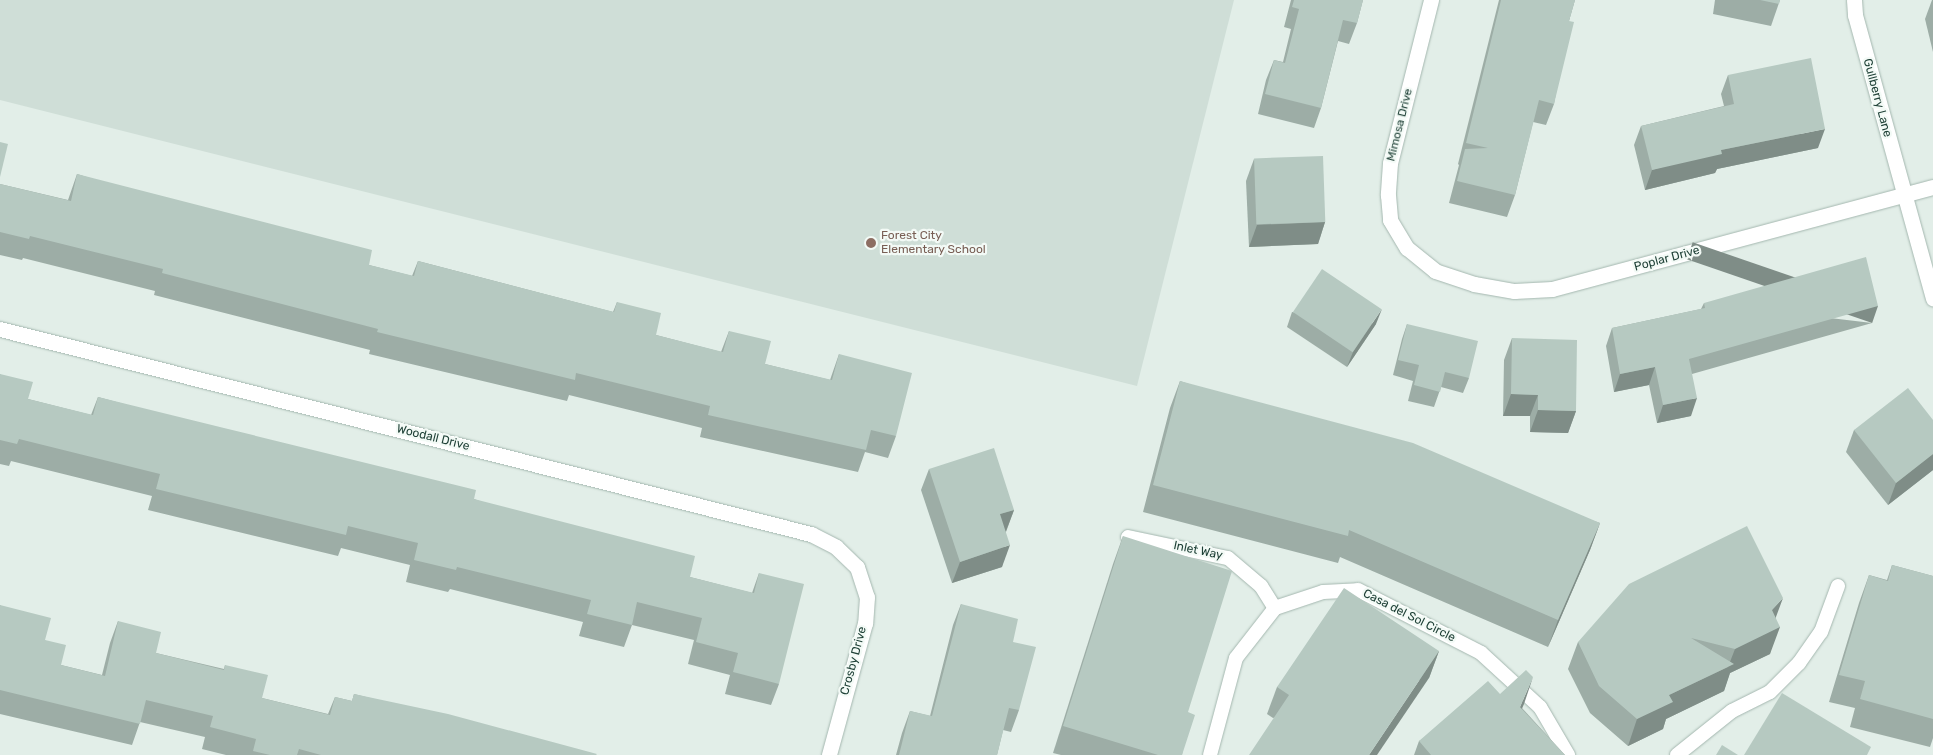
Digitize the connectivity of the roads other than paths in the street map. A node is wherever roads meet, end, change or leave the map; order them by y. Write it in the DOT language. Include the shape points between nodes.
graph roads {
  1 [pos="1431,0"];
  2 [pos="1854,0"];
  3 [pos="1933,187"];
  4 [pos="1904,196"];
  5 [pos="1407,248"];
  6 [pos="1933,298"];
  7 [pos="0,329"];
  8 [pos="1128,537"];
  9 [pos="857,567"];
  10 [pos="1838,586"];
  11 [pos="1275,608"];
  12 [pos="829,755"];
  13 [pos="1210,755"];
  14 [pos="1568,755"];
  15 [pos="1676,755"];
  1 -- 5 [label="street, Mimosa Drive" via="1390,163 1390,220"];
  2 -- 4 [label="street, Gullberry Lane" via="1855,15"];
  3 -- 4 [label="street, Poplar Drive"];
  4 -- 5 [label="street, Poplar Drive" via="1552,289 1514,291 1474,284 1435,270"];
  4 -- 6 [label="street, Gullberry Lane"];
  7 -- 9 [label="street, Woodall Drive" via="811,534 836,548"];
  8 -- 11 [label="lane, Inlet Way" via="1228,558 1261,586"];
  9 -- 12 [label="street, Crosby Drive" via="866,597 865,623"];
  10 -- 15 [label="lane" via="1821,632 1799,664 1770,692 1732,711"];
  11 -- 13 [label="lane" via="1236,658"];
  11 -- 14 [label="lane, Casa del Sol Circle" via="1323,592 1358,590 1481,653 1540,706"];
}
